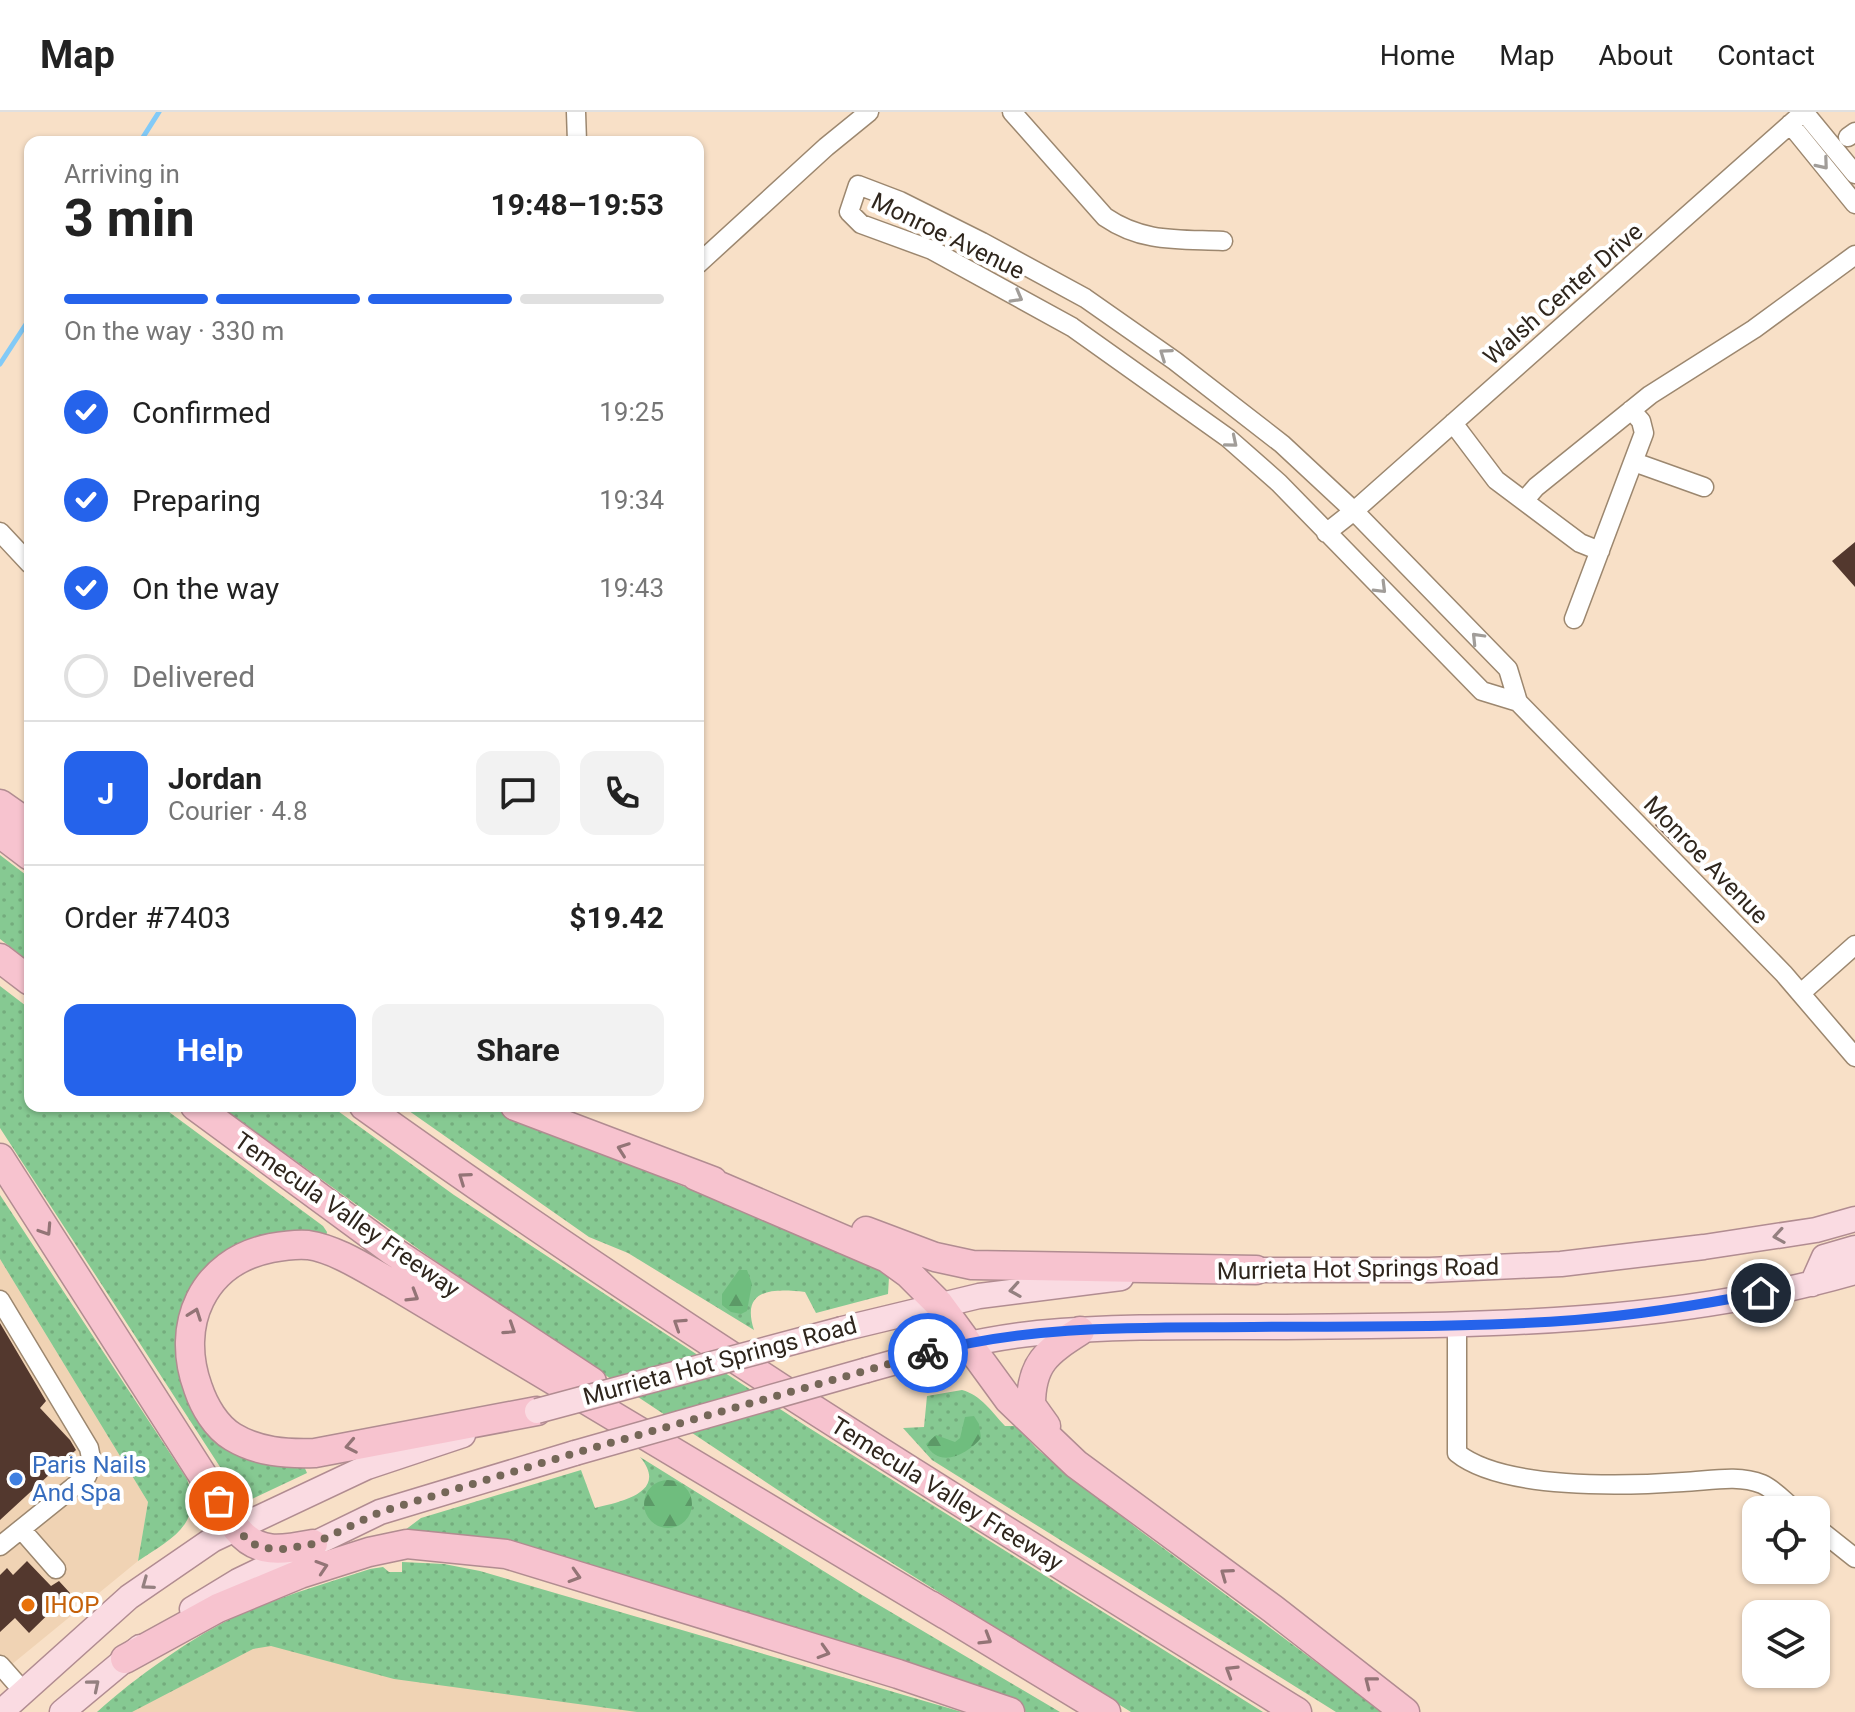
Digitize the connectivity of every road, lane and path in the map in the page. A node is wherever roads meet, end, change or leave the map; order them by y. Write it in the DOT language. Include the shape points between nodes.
graph roads {
  1 [pos="576,112"];
  2 [pos="869,112"];
  3 [pos="1012,112"];
  4 [pos="1799,116"];
  5 [pos="577,136"];
  6 [pos="1855,174"];
  7 [pos="1855,204"];
  8 [pos="1223,241"];
  9 [pos="1855,255"];
  10 [pos="704,259"];
  11 [pos="1631,410"];
  12 [pos="1453,423"];
  13 [pos="1634,462"];
  14 [pos="1704,487"];
  15 [pos="1524,501"];
  16 [pos="1354,511"];
  17 [pos="0,532"];
  18 [pos="1326,533"];
  19 [pos="1600,551"];
  20 [pos="24,558"];
  21 [pos="1574,619"];
  22 [pos="1518,702"];
  23 [pos="0,804"];
  24 [pos="24,821"];
  25 [pos="0,833"];
  26 [pos="24,851"];
  27 [pos="1855,945"];
  28 [pos="0,958"];
  29 [pos="24,976"];
  30 [pos="1801,993"];
  31 [pos="1855,1057"];
  32 [pos="203,1112"];
  33 [pos="372,1112"];
  34 [pos="531,1112"];
  35 [pos="0,1158"];
  36 [pos="696,1176"];
  37 [pos="1855,1219"];
  38 [pos="1855,1248"];
  39 [pos="1256,1270"];
  40 [pos="1855,1272"];
  41 [pos="1812,1284"];
  42 [pos="0,1300"];
  43 [pos="939,1304"];
  44 [pos="1457,1325"];
  45 [pos="1080,1331"];
  46 [pos="970,1343"];
  47 [pos="537,1411"];
  48 [pos="1076,1464"];
  49 [pos="1778,1496"];
  50 [pos="21,1529"];
  51 [pos="237,1529"];
  52 [pos="1830,1538"];
  53 [pos="313,1544"];
  54 [pos="0,1546"];
  55 [pos="1855,1558"];
  56 [pos="56,1569"];
  57 [pos="946,1615"];
  58 [pos="125,1659"];
  59 [pos="0,1665"];
  60 [pos="23,1691"];
  61 [pos="1,1712"];
  62 [pos="62,1712"];
  63 [pos="1010,1712"];
  64 [pos="1106,1712"];
  65 [pos="1297,1712"];
  66 [pos="1405,1712"];
  1 -- 5 [label="street"];
  2 -- 10 [label="street"];
  3 -- 8 [label="street" via="1105,217 1122,228 1154,238"];
  4 -- 6 [label="street"];
  4 -- 7 [label="street, one-way"];
  4 -- 12 [label="street, Walsh Center Drive"];
  9 -- 11 [label="street"];
  11 -- 13 [label="street" via="1644,433"];
  11 -- 15 [label="street"];
  12 -- 15 [label="street" via="1496,480"];
  12 -- 16 [label="street, Walsh Center Drive"];
  13 -- 14 [label="street"];
  13 -- 19 [label="street"];
  15 -- 19 [label="street" via="1580,543"];
  16 -- 18 [label="street, Walsh Center Drive"];
  16 -- 18 [label="street, Monroe Avenue, one-way" via="1282,444 1085,298 955,228 858,185 849,212 861,224 932,250 1072,327 1228,438"];
  22 -- 16 [label="street, Monroe Avenue, one-way" via="1508,669"];
  17 -- 20 [label="street"];
  18 -- 22 [label="street, Monroe Avenue, one-way" via="1482,691"];
  19 -- 21 [label="street"];
  22 -- 30 [label="street, Monroe Avenue"];
  23 -- 24 [label="highway"];
  25 -- 26 [label="highway"];
  27 -- 30 [label="street"];
  28 -- 29 [label="highway"];
  30 -- 31 [label="street, Monroe Avenue"];
  32 -- 57 [label="highway, Temecula Valley Freeway, one-way" via="391,1250"];
  65 -- 33 [label="highway, Temecula Valley Freeway, one-way" via="664,1314"];
  36 -- 34 [label="highway, one-way"];
  35 -- 51 [label="highway, one-way"];
  36 -- 39 [label="highway" via="972,1265"];
  36 -- 43 [label="highway" via="887,1258"];
  37 -- 39 [label="main road, Murrieta Hot Springs Road, one-way" via="1816,1230 1561,1264"];
  38 -- 41 [label="main road" via="1824,1257"];
  39 -- 43 [label="main road, Murrieta Hot Springs Road, one-way" via="1044,1286"];
  40 -- 41 [label="main road, Murrieta Hot Springs Road"];
  41 -- 44 [label="main road, Murrieta Hot Springs Road" via="1576,1320"];
  42 -- 50 [label="street" via="89,1448 92,1463 87,1476"];
  43 -- 46 [label="highway"];
  43 -- 47 [label="main road, Murrieta Hot Springs Road, bridge"];
  44 -- 45 [label="main road, Murrieta Hot Springs Road"];
  44 -- 49 [label="street" via="1457,1453 1470,1464 1533,1480 1620,1486 1742,1479 1764,1485"];
  45 -- 46 [label="main road, Murrieta Hot Springs Road"];
  45 -- 48 [label="highway" via="1044,1357 1031,1388 1031,1405"];
  46 -- 48 [label="highway" via="1009,1400"];
  46 -- 53 [label="main road, Murrieta Hot Springs Road, bridge" via="380,1512"];
  47 -- 51 [label="main road, Murrieta Hot Springs Road" via="367,1467"];
  47 -- 57 [label="highway, one-way" via="315,1453 256,1448 230,1436 201,1397 188,1344 191,1320 214,1277 235,1261 279,1247 308,1245 334,1254"];
  66 -- 48 [label="highway, one-way"];
  50 -- 54 [label="street"];
  50 -- 56 [label="street"];
  51 -- 53 [label="highway" via="248,1542 264,1548"];
  51 -- 60 [label="main road, Murrieta Hot Springs Road, one-way" via="175,1563 129,1597"];
  52 -- 55 [label="street"];
  53 -- 58 [label="main road, Murrieta Hot Springs Road" via="169,1622"];
  57 -- 64 [label="highway, Temecula Valley Freeway, one-way"];
  62 -- 58 [label="main road, Murrieta Hot Springs Road, one-way"];
  58 -- 63 [label="highway, one-way" via="218,1608 300,1574 407,1544 506,1554"];
  59 -- 60 [label="street"];
  60 -- 61 [label="main road, Murrieta Hot Springs Road"];
}
